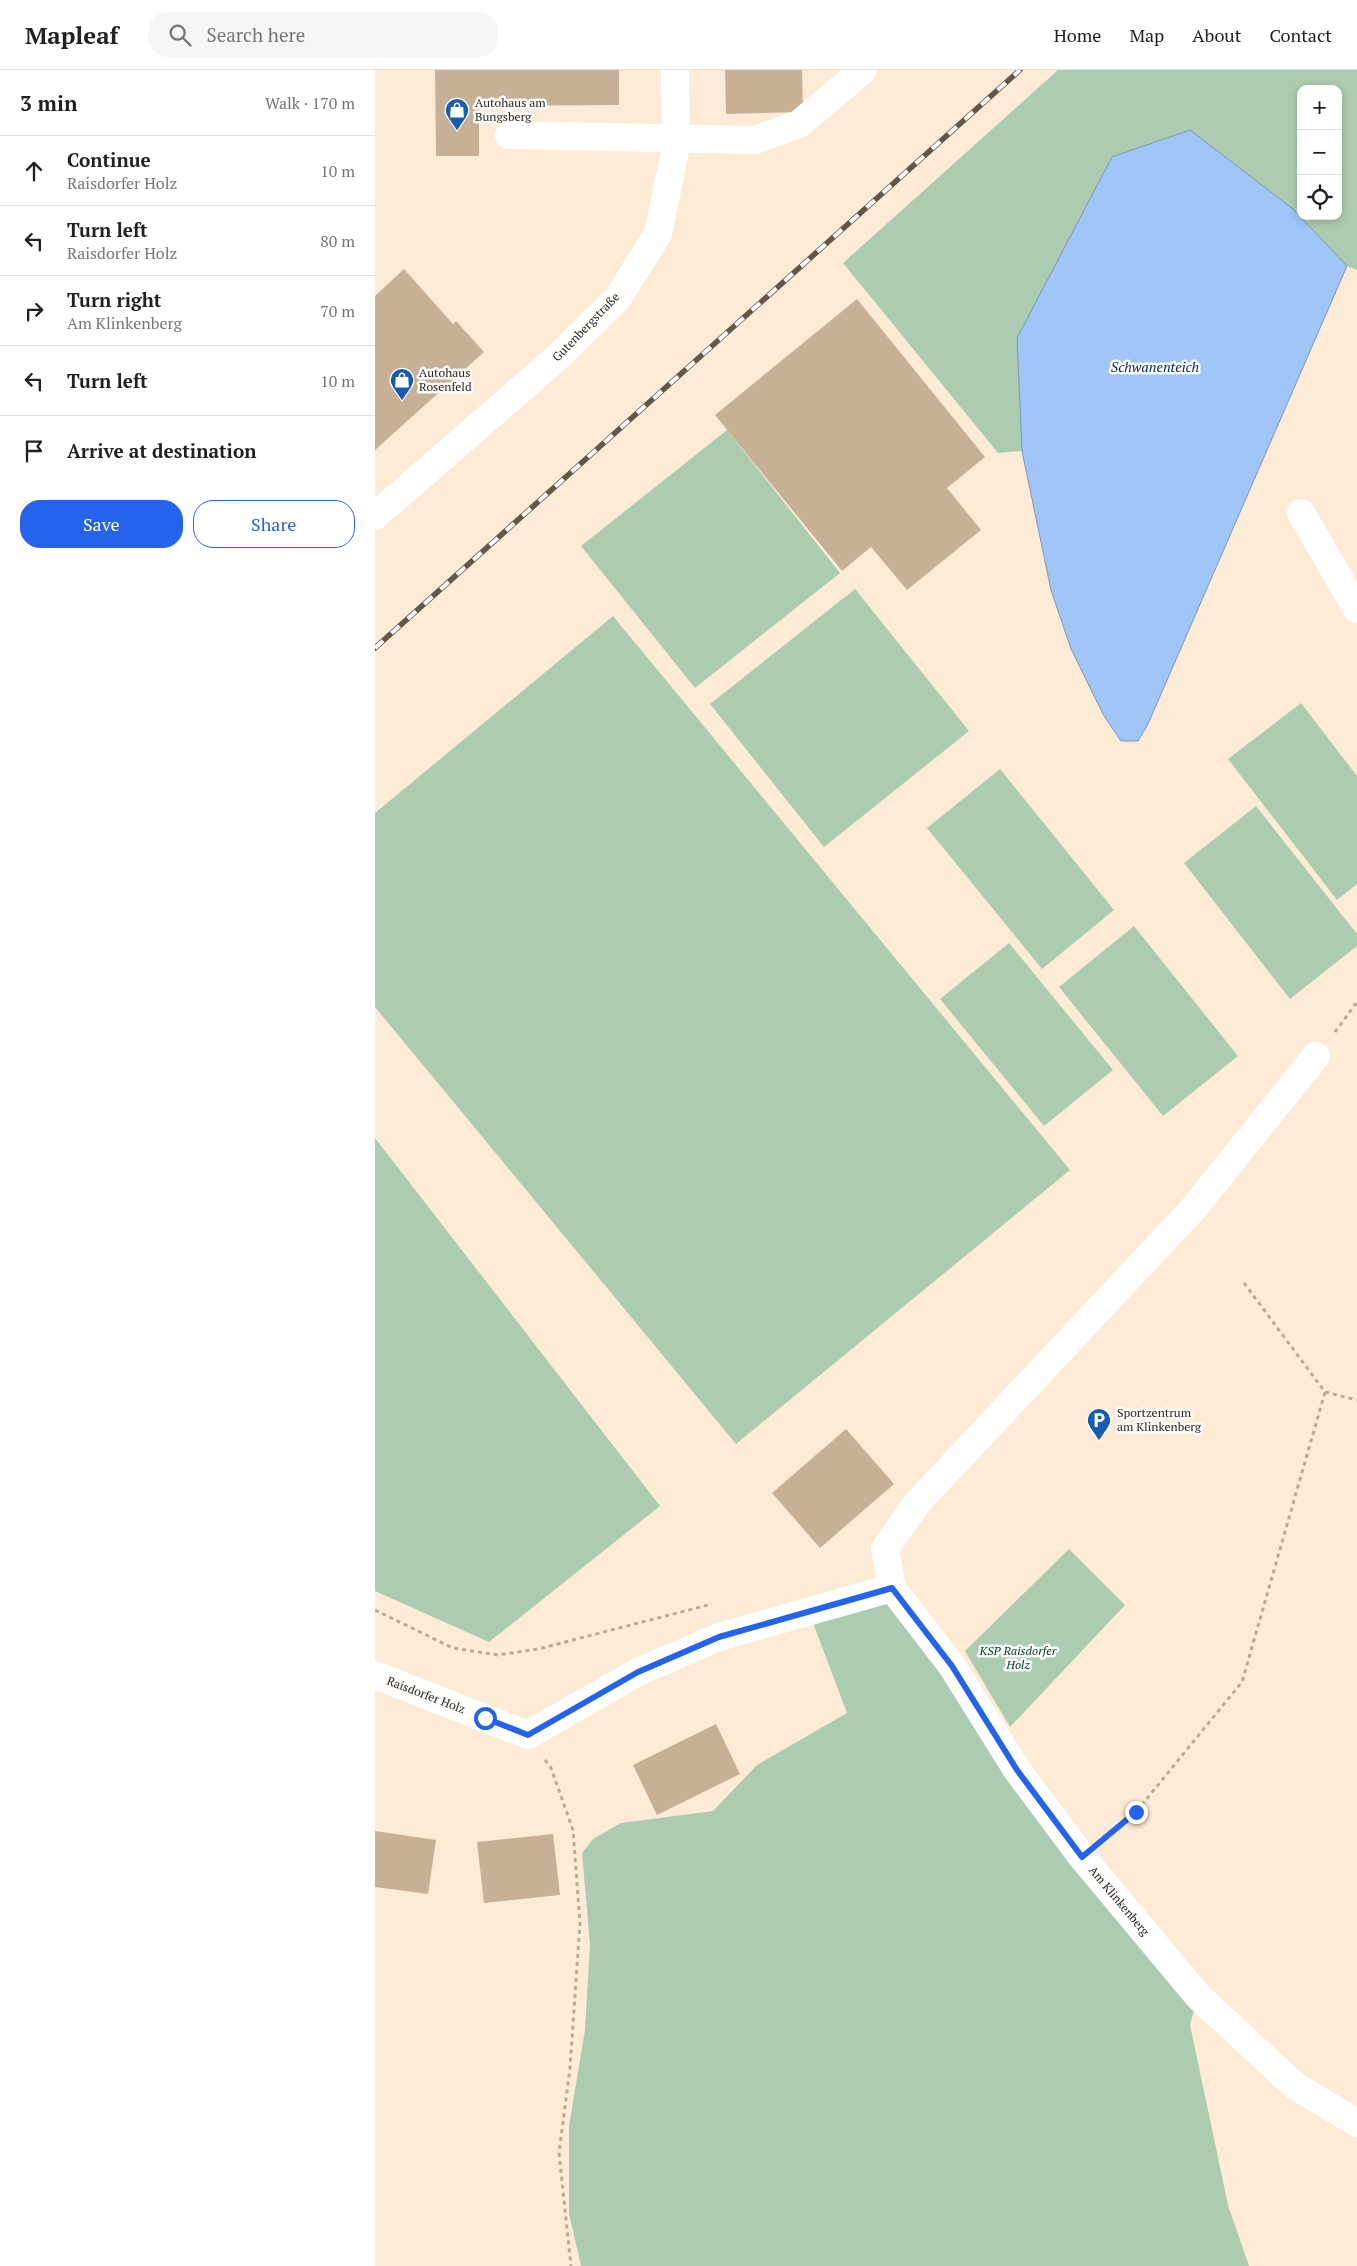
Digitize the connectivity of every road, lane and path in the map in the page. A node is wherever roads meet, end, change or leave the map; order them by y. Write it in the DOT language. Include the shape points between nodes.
graph roads {
  1 [pos="675,70"];
  2 [pos="863,70"];
  3 [pos="509,135"];
  4 [pos="676,138"];
  5 [pos="1301,513"];
  6 [pos="375,516"];
  7 [pos="1357,609"];
  8 [pos="1357,1002"];
  9 [pos="1316,1056"];
  10 [pos="1244,1283"];
  11 [pos="1325,1392"];
  12 [pos="1357,1400"];
  13 [pos="892,1588"];
  14 [pos="718,1603"];
  15 [pos="375,1610"];
  16 [pos="375,1676"];
  17 [pos="528,1735"];
  18 [pos="1082,1857"];
  19 [pos="1357,2123"];
  20 [pos="571,2266"];
  1 -- 4 [label="street, Gutenbergstraße"];
  2 -- 4 [label="street" via="799,124 755,140"];
  3 -- 4 [label="street"];
  4 -- 6 [label="street, Gutenbergstraße" via="658,234 617,299 559,356"];
  5 -- 7 [label="street"];
  8 -- 9 [label="path"];
  9 -- 13 [label="street" via="1193,1209 917,1502 885,1549"];
  10 -- 11 [label="path"];
  11 -- 12 [label="path"];
  11 -- 18 [label="path" via="1241,1682 1136,1812"];
  13 -- 17 [label="street" via="719,1637 638,1672"];
  13 -- 18 [label="street, Am Klinkenberg" via="952,1666 1017,1770"];
  14 -- 15 [label="path" via="538,1649 498,1655 453,1648"];
  16 -- 17 [label="street, Raisdorfer Holz"];
  17 -- 20 [label="path" via="551,1768 573,1830 580,1923 559,2153"];
  18 -- 19 [label="street, Am Klinkenberg" via="1198,1996 1295,2086"];
}
